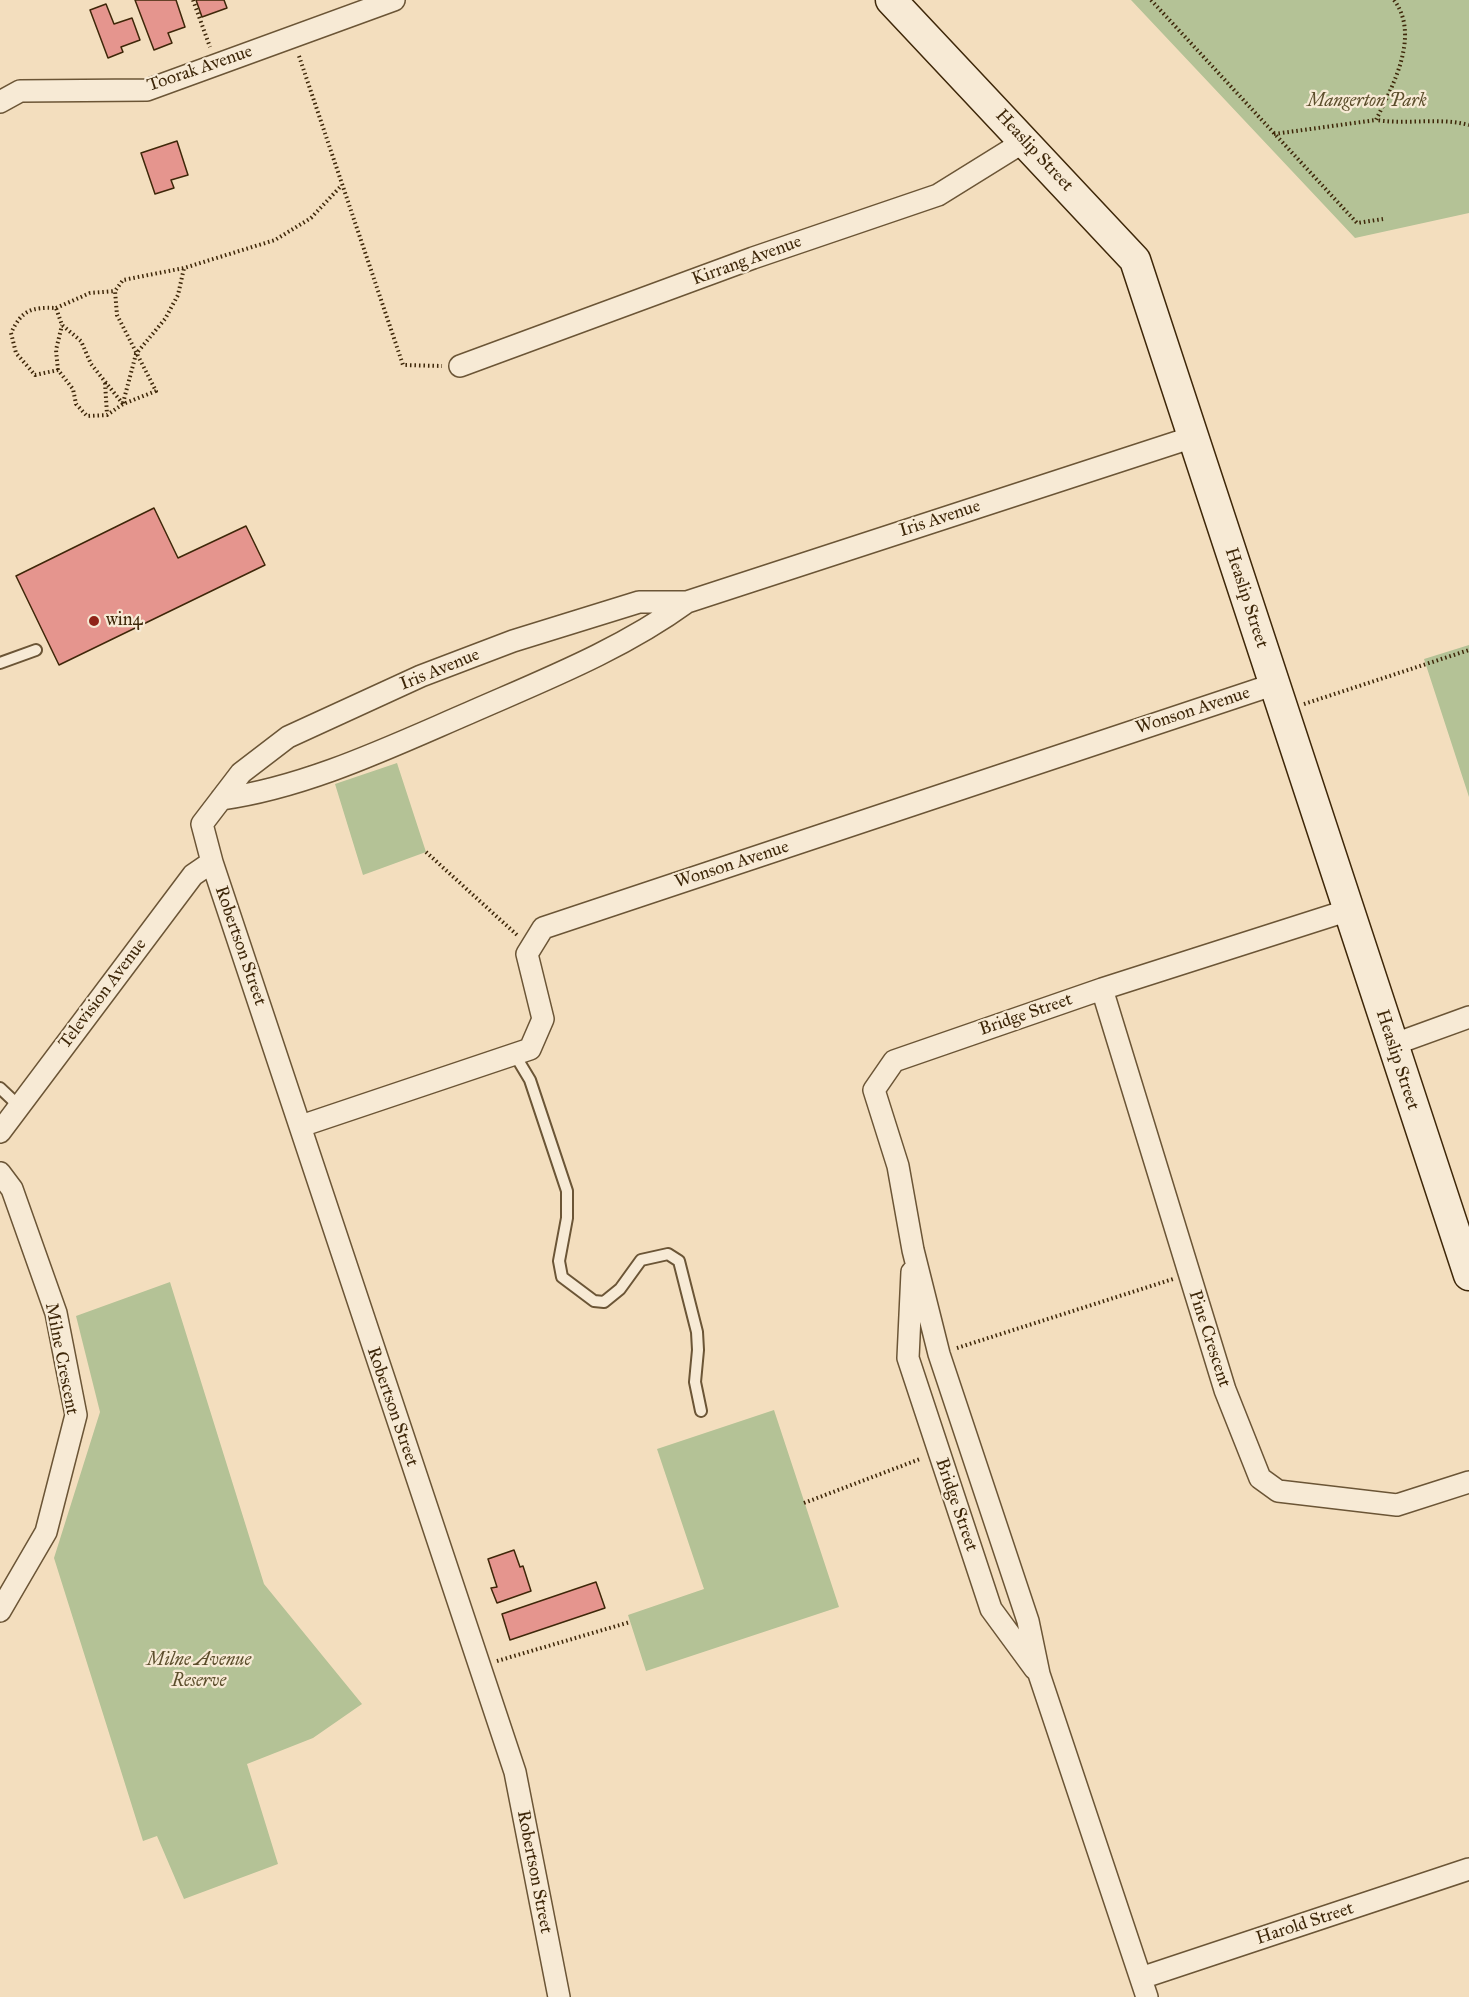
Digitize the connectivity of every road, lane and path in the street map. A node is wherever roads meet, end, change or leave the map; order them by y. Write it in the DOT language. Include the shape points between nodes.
graph roads {
  1 [pos="193,0"];
  2 [pos="394,0"];
  3 [pos="891,0"];
  4 [pos="1151,0"];
  5 [pos="1394,0"];
  6 [pos="292,37"];
  7 [pos="209,44"];
  8 [pos="0,102"];
  9 [pos="1376,120"];
  10 [pos="1469,125"];
  11 [pos="1274,134"];
  12 [pos="1025,141"];
  13 [pos="341,186"];
  14 [pos="1383,219"];
  15 [pos="184,268"];
  16 [pos="115,291"];
  17 [pos="56,308"];
  18 [pos="62,325"];
  19 [pos="136,354"];
  20 [pos="460,366"];
  21 [pos="58,370"];
  22 [pos="104,382"];
  23 [pos="123,404"];
  24 [pos="107,415"];
  25 [pos="1193,436"];
  26 [pos="687,602"];
  27 [pos="36,650"];
  28 [pos="1469,650"];
  29 [pos="0,663"];
  30 [pos="1279,698"];
  31 [pos="221,799"];
  32 [pos="202,824"];
  33 [pos="426,852"];
  34 [pos="212,862"];
  35 [pos="1349,910"];
  36 [pos="531,947"];
  37 [pos="1101,989"];
  38 [pos="1469,1017"];
  39 [pos="1392,1045"];
  40 [pos="515,1055"];
  41 [pos="0,1088"];
  42 [pos="19,1106"];
  43 [pos="301,1126"];
  44 [pos="0,1132"];
  45 [pos="0,1173"];
  46 [pos="913,1250"];
  47 [pos="1188,1274"];
  48 [pos="1469,1275"];
  49 [pos="939,1354"];
  50 [pos="701,1411"];
  51 [pos="938,1452"];
  52 [pos="1469,1482"];
  53 [pos="804,1503"];
  54 [pos="0,1611"];
  55 [pos="630,1622"];
  56 [pos="479,1666"];
  57 [pos="1038,1674"];
  58 [pos="1469,1869"];
  59 [pos="1144,1988"];
  60 [pos="559,1997"];
  1 -- 7 [label="path"];
  2 -- 6 [label="street, Toorak Avenue"];
  3 -- 12 [label="street, Heaslip Street"];
  4 -- 11 [label="path"];
  5 -- 9 [label="path" via="1406,35 1401,69"];
  6 -- 8 [label="street, Toorak Avenue" via="147,90 20,92"];
  6 -- 13 [label="path"];
  9 -- 10 [label="path" via="1417,124 1450,120"];
  9 -- 11 [label="path"];
  11 -- 14 [label="path" via="1357,223"];
  12 -- 20 [label="street, Kirrang Avenue" via="938,195"];
  12 -- 25 [label="street, Heaslip Street" via="1135,260"];
  13 -- 15 [label="path" via="311,218 275,240"];
  13 -- 20 [label="path" via="403,365"];
  15 -- 16 [label="path" via="123,280"];
  15 -- 19 [label="path" via="178,295 165,319"];
  16 -- 17 [label="path" via="90,292"];
  16 -- 19 [label="path" via="117,315"];
  17 -- 18 [label="path"];
  17 -- 21 [label="path" via="35,307 17,319 10,333 16,353 35,375"];
  18 -- 21 [label="path"];
  18 -- 22 [label="path" via="81,341"];
  19 -- 23 [label="path"];
  19 -- 23 [label="path" via="156,391"];
  21 -- 24 [label="path" via="73,388 76,404 87,416"];
  22 -- 23 [label="path"];
  22 -- 24 [label="path"];
  23 -- 24 [label="path"];
  25 -- 26 [label="street, Iris Avenue"];
  25 -- 30 [label="street, Heaslip Street"];
  26 -- 31 [label="street, Iris Avenue" via="652,628 562,672 371,755 252,794"];
  26 -- 31 [label="street, Iris Avenue" via="639,602 513,640 421,676 288,737 241,772"];
  27 -- 29 [label="lane"];
  28 -- 30 [label="path"];
  30 -- 35 [label="street, Heaslip Street"];
  30 -- 36 [label="street, Wonson Avenue" via="543,928"];
  31 -- 32 [label="street, Iris Avenue"];
  32 -- 34 [label="street, Robertson Street"];
  33 -- 36 [label="path"];
  34 -- 42 [label="street, Television Avenue" via="193,875"];
  34 -- 43 [label="street, Robertson Street"];
  35 -- 37 [label="street, Bridge Street"];
  35 -- 39 [label="street, Heaslip Street"];
  36 -- 40 [label="street" via="527,954 543,1019 530,1049"];
  37 -- 46 [label="street, Bridge Street" via="894,1061 874,1090 898,1166"];
  37 -- 47 [label="street, Pine Crescent"];
  38 -- 39 [label="street"];
  39 -- 48 [label="street, Heaslip Street"];
  40 -- 43 [label="street"];
  40 -- 50 [label="lane" via="530,1080 567,1191 567,1218 559,1261 562,1277 594,1301 604,1302 613,1297 641,1260 674,1256 683,1270 697,1332 695,1382"];
  41 -- 42 [label="lane"];
  42 -- 44 [label="street, Television Avenue"];
  43 -- 56 [label="street, Robertson Street" via="330,1224"];
  45 -- 54 [label="street, Milne Crescent" via="12,1189 56,1313 76,1415 46,1532"];
  46 -- 49 [label="street, Bridge Street"];
  46 -- 51 [label="street, Bridge Street" via="908,1358"];
  47 -- 49 [label="path"];
  47 -- 52 [label="street, Pine Crescent" via="1225,1390 1260,1478 1278,1491 1397,1505"];
  49 -- 57 [label="street, Bridge Street" via="1028,1621"];
  51 -- 53 [label="path"];
  51 -- 57 [label="street, Bridge Street" via="991,1609"];
  55 -- 56 [label="path"];
  56 -- 60 [label="street, Robertson Street" via="515,1772"];
  57 -- 59 [label="street, Bridge Street"];
  58 -- 59 [label="street, Harold Street"];
}
